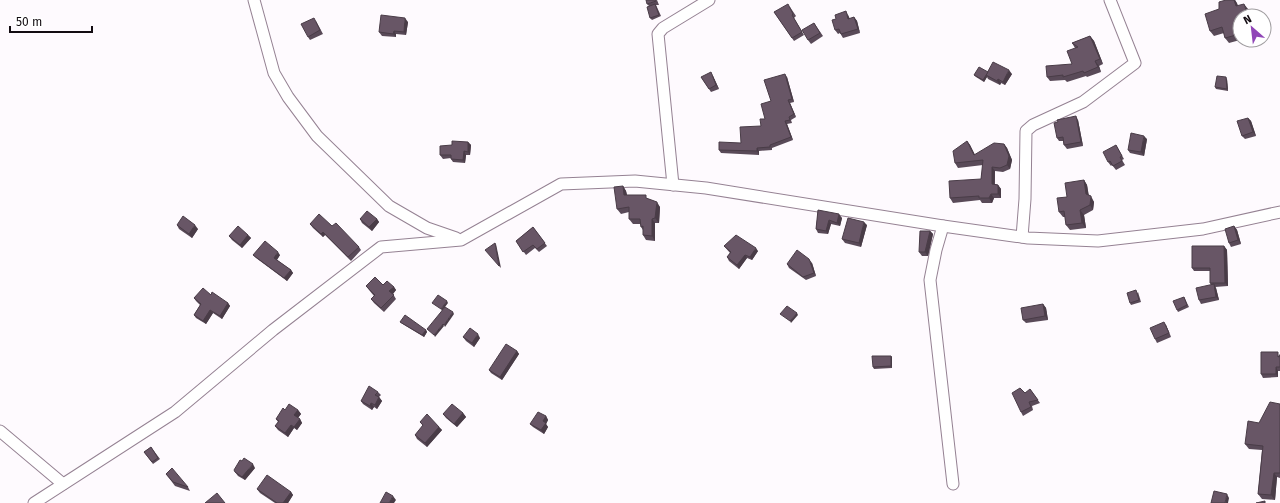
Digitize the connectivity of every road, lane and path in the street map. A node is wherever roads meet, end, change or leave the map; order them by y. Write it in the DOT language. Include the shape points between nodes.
graph roads {
  1 [pos="254,0"];
  2 [pos="709,0"];
  3 [pos="1110,0"];
  4 [pos="673,185"];
  5 [pos="1280,212"];
  6 [pos="943,226"];
  7 [pos="1022,237"];
  8 [pos="461,240"];
  9 [pos="0,431"];
  10 [pos="63,484"];
  11 [pos="953,484"];
  12 [pos="34,503"];
  1 -- 8 [label="street" via="274,73 317,136 389,206 427,228"];
  2 -- 4 [label="street" via="663,28 657,36"];
  3 -- 7 [label="street" via="1135,63 1083,102 1033,125 1026,131"];
  4 -- 6 [label="street" via="772,198"];
  4 -- 8 [label="street" via="634,181 561,184"];
  5 -- 7 [label="street" via="1203,230 1098,241"];
  6 -- 7 [label="street"];
  6 -- 11 [label="street" via="930,280"];
  8 -- 10 [label="street" via="381,247 272,330 175,412"];
  9 -- 10 [label="street"];
  10 -- 12 [label="street"];
}
